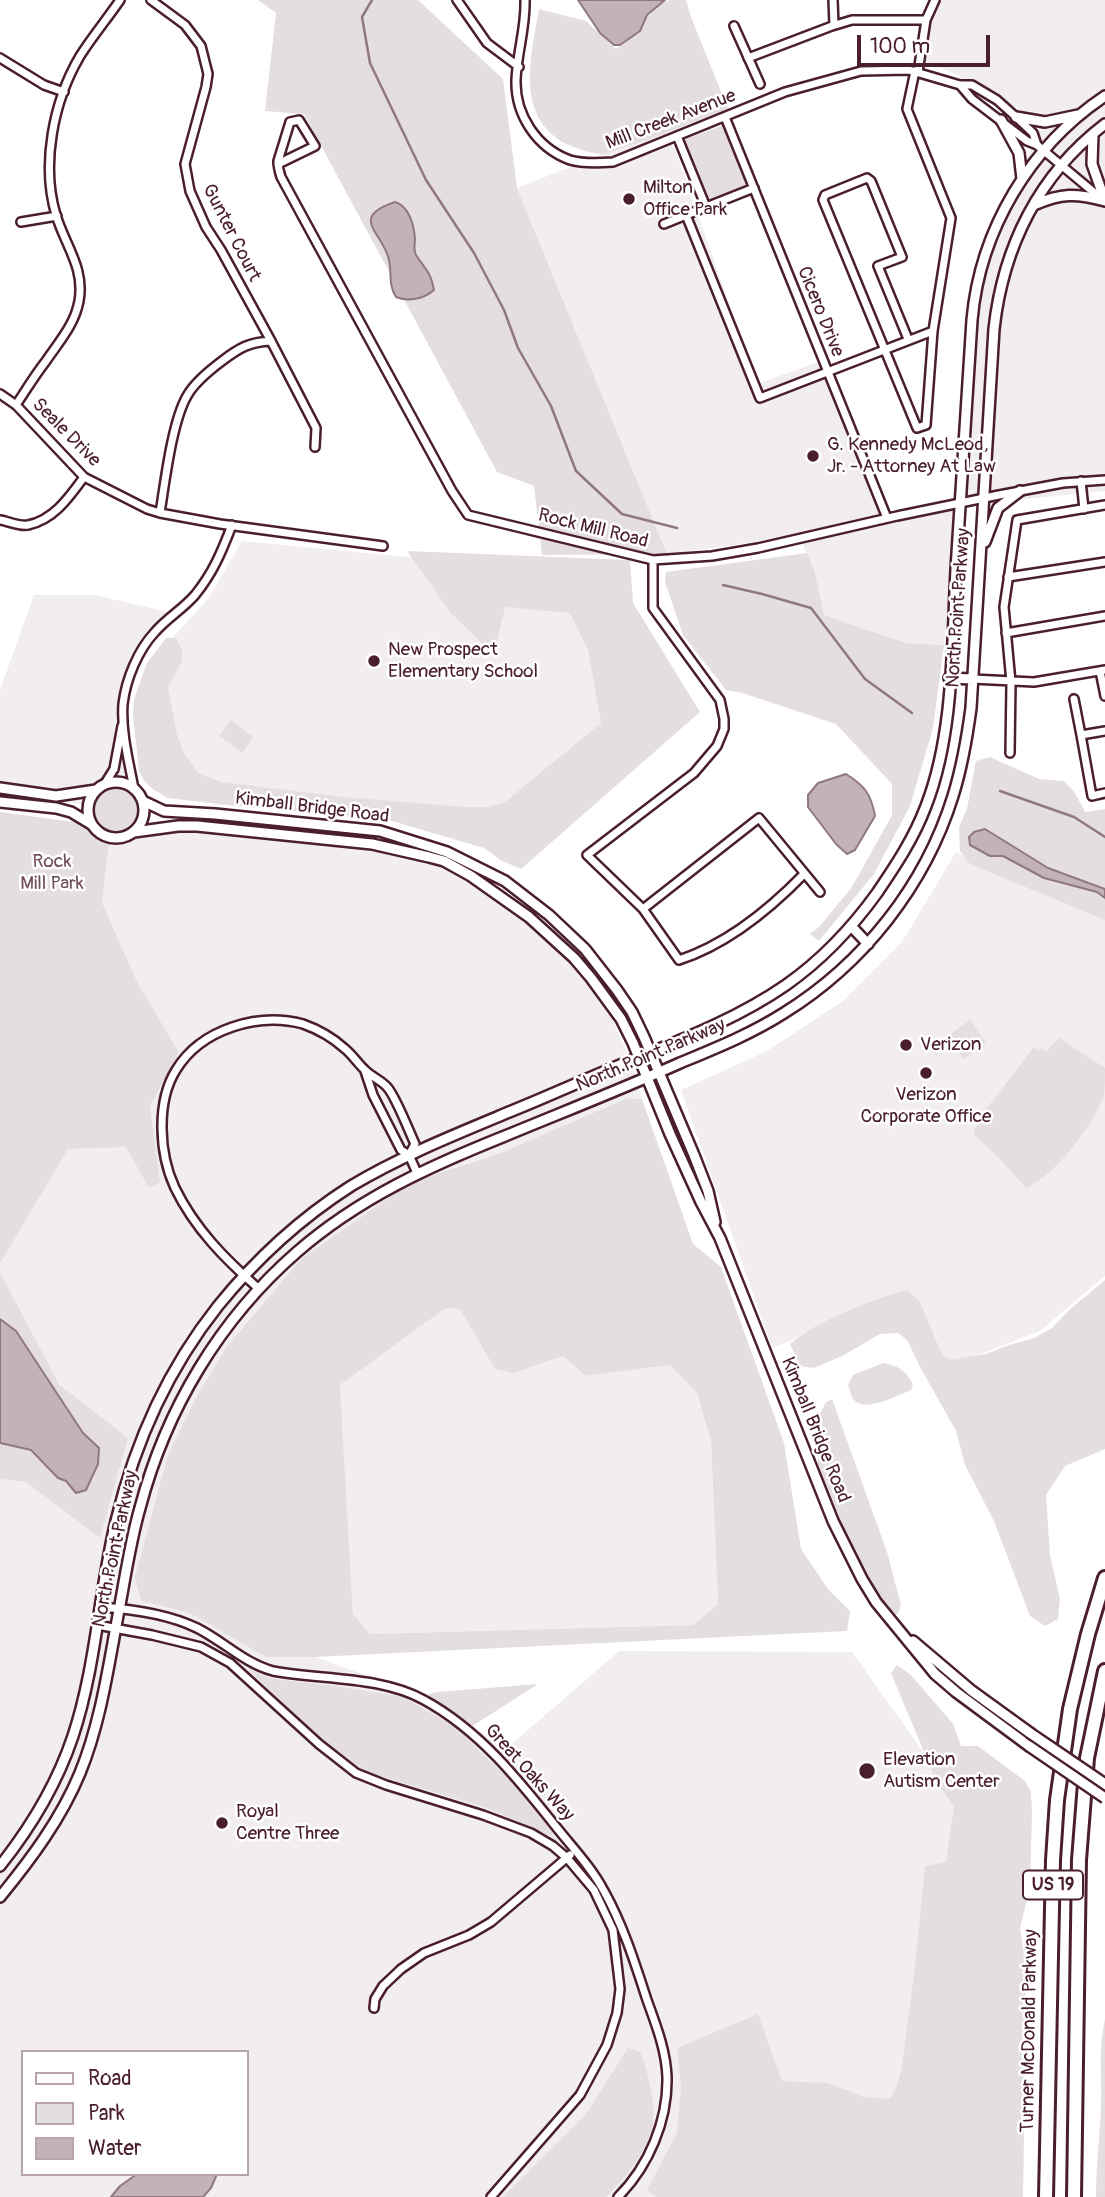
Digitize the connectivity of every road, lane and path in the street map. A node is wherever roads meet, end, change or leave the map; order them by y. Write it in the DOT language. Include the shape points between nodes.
graph roads {
  1 [pos="120,0"];
  2 [pos="151,0"];
  3 [pos="457,0"];
  4 [pos="526,0"];
  5 [pos="832,0"];
  6 [pos="935,0"];
  7 [pos="926,20"];
  8 [pos="834,25"];
  9 [pos="734,26"];
  10 [pos="0,58"];
  11 [pos="748,58"];
  12 [pos="519,67"];
  13 [pos="916,71"];
  14 [pos="760,84"];
  15 [pos="960,85"];
  16 [pos="64,92"];
  17 [pos="1105,96"];
  18 [pos="1080,115"];
  19 [pos="725,117"];
  20 [pos="1016,117"];
  21 [pos="1000,120"];
  22 [pos="1105,124"];
  23 [pos="1093,134"];
  24 [pos="677,136"];
  25 [pos="1040,148"];
  26 [pos="278,164"];
  27 [pos="1060,166"];
  28 [pos="1022,178"];
  29 [pos="754,188"];
  30 [pos="1105,201"];
  31 [pos="1032,206"];
  32 [pos="706,207"];
  33 [pos="686,215"];
  34 [pos="57,216"];
  35 [pos="21,222"];
  36 [pos="664,224"];
  37 [pos="933,331"];
  38 [pos="908,339"];
  39 [pos="271,341"];
  40 [pos="885,348"];
  41 [pos="828,371"];
  42 [pos="0,394"];
  43 [pos="16,405"];
  44 [pos="315,447"];
  45 [pos="84,477"];
  46 [pos="1105,480"];
  47 [pos="1081,481"];
  48 [pos="1020,491"];
  49 [pos="984,499"];
  50 [pos="960,504"];
  51 [pos="1105,505"];
  52 [pos="1084,509"];
  53 [pos="160,513"];
  54 [pos="887,518"];
  55 [pos="0,520"];
  56 [pos="232,524"];
  57 [pos="383,546"];
  58 [pos="980,557"];
  59 [pos="653,560"];
  60 [pos="1105,562"];
  61 [pos="1008,577"];
  62 [pos="1105,616"];
  63 [pos="1006,633"];
  64 [pos="1103,671"];
  65 [pos="950,678"];
  66 [pos="972,679"];
  67 [pos="1010,682"];
  68 [pos="1105,696"];
  69 [pos="1074,699"];
  70 [pos="123,722"];
  71 [pos="1105,731"];
  72 [pos="1081,735"];
  73 [pos="1010,753"];
  74 [pos="100,787"];
  75 [pos="0,788"];
  76 [pos="134,789"];
  77 [pos="1105,793"];
  78 [pos="143,801"];
  79 [pos="0,802"];
  80 [pos="91,824"];
  81 [pos="134,832"];
  82 [pos="804,874"];
  83 [pos="820,892"];
  84 [pos="643,909"];
  85 [pos="852,927"];
  86 [pos="868,944"];
  87 [pos="651,1053"];
  88 [pos="639,1057"];
  89 [pos="365,1071"];
  90 [pos="659,1073"];
  91 [pos="647,1078"];
  92 [pos="409,1155"];
  93 [pos="417,1173"];
  94 [pos="720,1238"];
  95 [pos="244,1276"];
  96 [pos="259,1289"];
  97 [pos="1105,1578"];
  98 [pos="100,1607"];
  99 [pos="120,1608"];
  100 [pos="97,1625"];
  101 [pos="896,1626"];
  102 [pos="116,1628"];
  103 [pos="1105,1671"];
  104 [pos="1105,1784"];
  105 [pos="1105,1798"];
  106 [pos="576,1851"];
  107 [pos="567,1858"];
  108 [pos="0,1866"];
  109 [pos="0,1897"];
  110 [pos="374,2008"];
  111 [pos="491,2197"];
  112 [pos="618,2197"];
  113 [pos="1046,2197"];
  114 [pos="1074,2197"];
  1 -- 16 [label="street" via="80,55"];
  2 -- 39 [label="street, Gunter Court" via="185,25 201,46 206,87 185,164 186,177 200,216"];
  3 -- 12 [label="street" via="487,43"];
  4 -- 12 [label="street, Mill Creek Avenue"];
  5 -- 8 [label="street"];
  6 -- 7 [label="street"];
  7 -- 8 [label="street" via="852,20"];
  7 -- 13 [label="street"];
  8 -- 11 [label="street"];
  9 -- 11 [label="street"];
  10 -- 16 [label="street"];
  11 -- 14 [label="street"];
  12 -- 24 [label="street, Mill Creek Avenue" via="518,102 524,120 536,137 573,161 613,162"];
  13 -- 15 [label="street, Mill Creek Avenue"];
  13 -- 19 [label="street, Mill Creek Avenue" via="843,74"];
  13 -- 37 [label="street" via="907,109 951,218"];
  15 -- 20 [label="street, Mill Creek Avenue" via="972,85"];
  15 -- 21 [label="street, Mill Creek Avenue"];
  16 -- 34 [label="street" via="50,163"];
  17 -- 18 [label="street, North Point Parkway"];
  18 -- 20 [label="street" via="1045,122"];
  18 -- 25 [label="street, North Point Parkway"];
  19 -- 24 [label="street, Mill Creek Avenue"];
  19 -- 29 [label="street, Cicero Drive"];
  20 -- 25 [label="street, Mill Creek Avenue" via="1033,133"];
  21 -- 25 [label="street, Mill Creek Avenue"];
  21 -- 28 [label="street" via="1019,153"];
  22 -- 23 [label="street, North Point Parkway"];
  23 -- 27 [label="street, North Point Parkway"];
  23 -- 30 [label="street" via="1092,164"];
  24 -- 32 [label="street"];
  25 -- 27 [label="street"];
  25 -- 28 [label="street, North Point Parkway"];
  26 -- 26 [label="street" via="315,146 299,120 290,121"];
  26 -- 59 [label="street, Rock Mill Road" via="284,184 468,515"];
  27 -- 30 [label="street"];
  27 -- 31 [label="street, North Point Parkway"];
  28 -- 50 [label="street, North Point Parkway" via="993,232 977,285"];
  29 -- 32 [label="street"];
  29 -- 41 [label="street, Cicero Drive"];
  30 -- 31 [label="street" via="1064,195"];
  31 -- 49 [label="street, North Point Parkway" via="1006,263 996,308"];
  32 -- 33 [label="street"];
  33 -- 36 [label="street"];
  33 -- 41 [label="street" via="760,398"];
  34 -- 35 [label="street"];
  34 -- 43 [label="street" via="77,262 79,302 60,343"];
  37 -- 38 [label="street"];
  37 -- 40 [label="street" via="926,425 917,428"];
  38 -- 40 [label="street"];
  38 -- 40 [label="street" via="878,266 902,257 867,178 825,195 824,200"];
  39 -- 44 [label="street, Gunter Court" via="316,428"];
  39 -- 53 [label="street" via="252,342 230,355 187,395 178,418"];
  40 -- 41 [label="street"];
  41 -- 54 [label="street, Cicero Drive"];
  42 -- 43 [label="street, Seale Drive"];
  43 -- 45 [label="street, Seale Drive"];
  45 -- 53 [label="street, Seale Drive"];
  45 -- 55 [label="street" via="64,505 46,517 27,526"];
  46 -- 47 [label="street, Rock Mill Road"];
  47 -- 48 [label="street, Rock Mill Road"];
  47 -- 52 [label="street"];
  48 -- 49 [label="street, Rock Mill Road"];
  48 -- 58 [label="street" via="998,508"];
  49 -- 50 [label="street, Rock Mill Road"];
  49 -- 58 [label="street, North Point Parkway"];
  50 -- 54 [label="street, Rock Mill Road"];
  50 -- 65 [label="street, North Point Parkway"];
  51 -- 52 [label="street"];
  52 -- 61 [label="street" via="1017,520"];
  53 -- 56 [label="street, Seale Drive"];
  54 -- 59 [label="street, Rock Mill Road" via="746,550"];
  56 -- 57 [label="street"];
  56 -- 70 [label="street" via="212,573 140,654 129,678"];
  58 -- 66 [label="street, North Point Parkway"];
  59 -- 84 [label="street" via="653,608 720,700 724,719 717,746 694,773 587,855"];
  60 -- 61 [label="street"];
  61 -- 63 [label="street"];
  62 -- 63 [label="street"];
  63 -- 67 [label="street"];
  64 -- 67 [label="street"];
  64 -- 68 [label="street"];
  65 -- 66 [label="street"];
  65 -- 85 [label="street, North Point Parkway" via="943,741 926,806 899,862"];
  66 -- 67 [label="street"];
  66 -- 86 [label="street, North Point Parkway" via="964,753 940,831 910,887"];
  67 -- 73 [label="street"];
  69 -- 72 [label="street"];
  70 -- 74 [label="street" via="114,769"];
  70 -- 76 [label="street"];
  71 -- 72 [label="street"];
  72 -- 77 [label="street" via="1092,796"];
  74 -- 75 [label="street" via="56,796"];
  74 -- 76 [label="street" via="113,782"];
  74 -- 80 [label="street" via="88,806"];
  76 -- 78 [label="street"];
  78 -- 81 [label="street" via="143,819"];
  78 -- 87 [label="street, Kimball Bridge Road" via="164,811 380,831 465,860 539,906 585,949 632,1012"];
  79 -- 80 [label="street" via="56,808"];
  80 -- 81 [label="street" via="113,838"];
  81 -- 88 [label="street, Kimball Bridge Road" via="197,826 372,844 444,861 496,892 557,941 621,1019"];
  82 -- 83 [label="street"];
  82 -- 84 [label="street" via="779,900 725,940 679,960"];
  82 -- 84 [label="street" via="759,818"];
  85 -- 86 [label="street"];
  85 -- 87 [label="street, North Point Parkway" via="782,988"];
  86 -- 90 [label="street, North Point Parkway" via="787,1011"];
  87 -- 88 [label="street, North Point Parkway"];
  87 -- 90 [label="street, Kimball Bridge Road"];
  88 -- 91 [label="street, Kimball Bridge Road"];
  88 -- 92 [label="street, North Point Parkway"];
  89 -- 92 [label="street" via="401,1150"];
  89 -- 92 [label="street" via="388,1087 415,1144"];
  89 -- 95 [label="street" via="321,1032 302,1024 267,1021 216,1034 177,1069 164,1106 168,1169 198,1227"];
  90 -- 91 [label="street, North Point Parkway"];
  90 -- 94 [label="street, Kimball Bridge Road" via="708,1191"];
  91 -- 93 [label="street, North Point Parkway"];
  91 -- 94 [label="street, Kimball Bridge Road"];
  92 -- 93 [label="street"];
  92 -- 95 [label="street, North Point Parkway" via="313,1212"];
  93 -- 96 [label="street, North Point Parkway" via="333,1222"];
  94 -- 101 [label="street, Kimball Bridge Road" via="843,1544 876,1602"];
  95 -- 96 [label="street"];
  95 -- 98 [label="street, North Point Parkway" via="182,1358 140,1441 115,1525"];
  96 -- 99 [label="street, North Point Parkway" via="213,1345 166,1432 139,1511"];
  97 -- 113 [label="highway, Turner McDonald Parkway / US 19" via="1070,1709 1057,1800"];
  98 -- 99 [label="street, Great Oaks Way"];
  98 -- 100 [label="street, North Point Parkway"];
  99 -- 102 [label="street, North Point Parkway"];
  99 -- 106 [label="street, Great Oaks Way" via="197,1628 255,1666 397,1688 421,1698 478,1737"];
  100 -- 102 [label="street, Great Oaks Way"];
  100 -- 108 [label="street, North Point Parkway" via="79,1715 62,1764 35,1818"];
  101 -- 104 [label="street, Kimball Bridge Road, bridge" via="972,1691"];
  101 -- 105 [label="street, Kimball Bridge Road, bridge" via="956,1692"];
  102 -- 107 [label="street, Great Oaks Way" via="201,1647 230,1663 356,1773 519,1828"];
  102 -- 109 [label="street, North Point Parkway" via="99,1714 79,1774 53,1825"];
  103 -- 114 [label="highway, US 19" via="1087,1758 1080,1847"];
  106 -- 107 [label="street"];
  106 -- 112 [label="street, Great Oaks Way" via="617,1916 664,2052 667,2077 656,2138"];
  107 -- 110 [label="street" via="491,1922 425,1952 401,1969 383,1986"];
  107 -- 111 [label="street, Great Oaks Way" via="594,1890 613,1930 620,1989 617,2013 607,2045 580,2095"];
}
